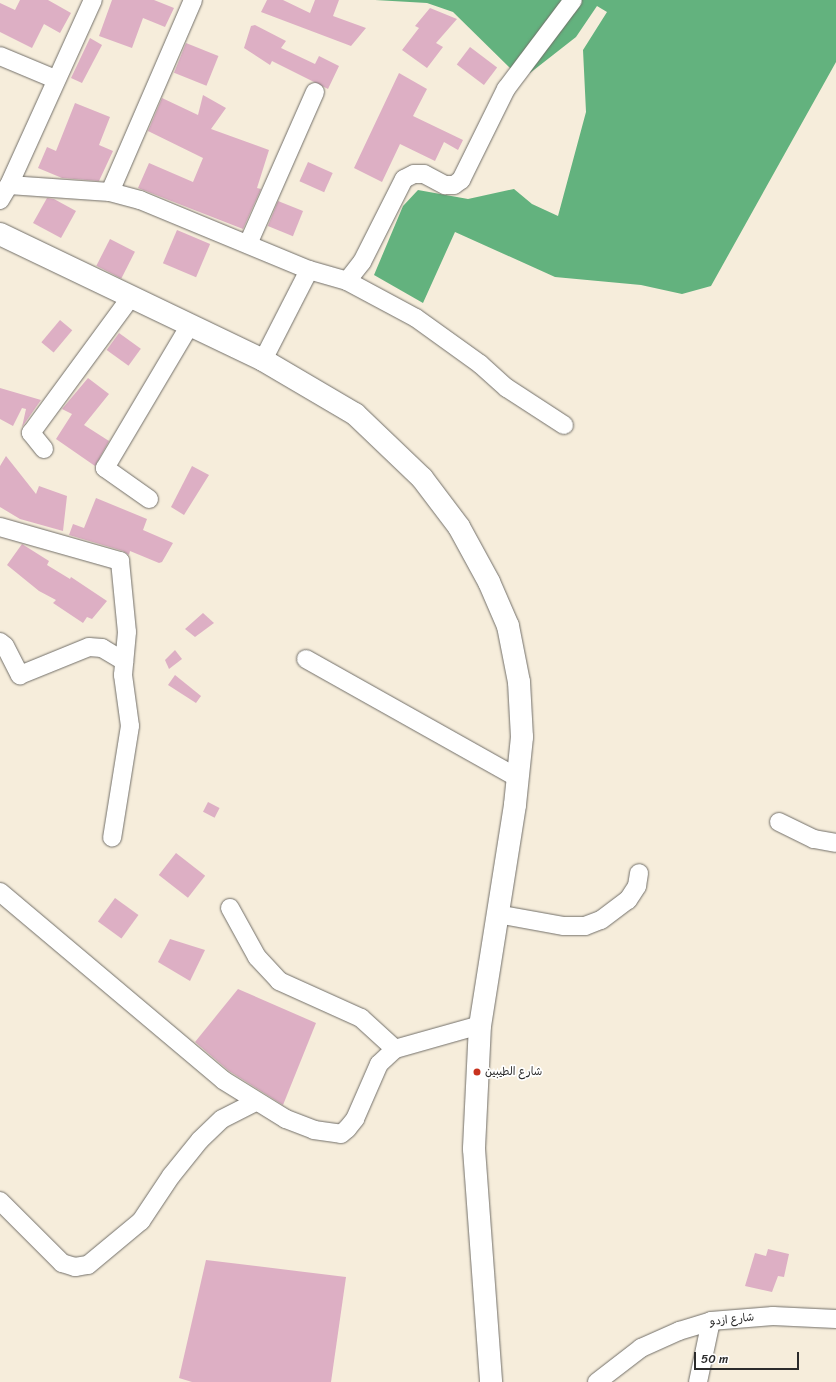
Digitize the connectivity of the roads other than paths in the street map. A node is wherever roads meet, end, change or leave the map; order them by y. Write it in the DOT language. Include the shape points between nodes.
graph roads {
  1 [pos="93,0"];
  2 [pos="193,0"];
  3 [pos="573,0"];
  4 [pos="0,56"];
  5 [pos="55,79"];
  6 [pos="315,92"];
  7 [pos="110,192"];
  8 [pos="5,193"];
  9 [pos="0,234"];
  10 [pos="248,244"];
  11 [pos="309,270"];
  12 [pos="347,281"];
  13 [pos="131,297"];
  14 [pos="190,325"];
  15 [pos="263,360"];
  16 [pos="564,425"];
  17 [pos="44,449"];
  18 [pos="149,499"];
  19 [pos="0,527"];
  20 [pos="0,642"];
  21 [pos="306,659"];
  22 [pos="124,661"];
  23 [pos="518,778"];
  24 [pos="779,822"];
  25 [pos="112,838"];
  26 [pos="836,843"];
  27 [pos="639,873"];
  28 [pos="0,892"];
  29 [pos="230,908"];
  30 [pos="497,914"];
  31 [pos="480,1025"];
  32 [pos="395,1049"];
  33 [pos="255,1102"];
  34 [pos="4,1211"];
  35 [pos="836,1320"];
  36 [pos="711,1321"];
  37 [pos="490,1382"];
  38 [pos="597,1382"];
  39 [pos="698,1382"];
  1 -- 5 [label="street"];
  2 -- 7 [label="street"];
  3 -- 12 [label="street" via="506,89 461,180 454,185 445,185 424,174 414,174 404,179 362,262"];
  4 -- 5 [label="street"];
  5 -- 8 [label="street"];
  6 -- 10 [label="street"];
  7 -- 8 [label="street"];
  7 -- 10 [label="street" via="140,200"];
  9 -- 13 [label="main road"];
  10 -- 11 [label="street"];
  11 -- 12 [label="street"];
  11 -- 15 [label="street"];
  12 -- 16 [label="street" via="416,318 480,364 507,388"];
  13 -- 14 [label="main road"];
  13 -- 17 [label="street" via="31,433"];
  14 -- 15 [label="main road"];
  14 -- 18 [label="street" via="105,468"];
  15 -- 23 [label="main road" via="356,414 422,478 459,527 489,582 508,626 519,682 522,737"];
  19 -- 22 [label="street" via="120,561 126,632"];
  20 -- 22 [label="street" via="5,646 20,674 89,647 102,648"];
  21 -- 23 [label="street"];
  22 -- 25 [label="street" via="123,675 130,726"];
  23 -- 30 [label="main road"];
  24 -- 26 [label="street" via="814,839"];
  27 -- 30 [label="street" via="637,886 628,900 601,920 585,926 564,926"];
  28 -- 33 [label="street" via="206,1065"];
  29 -- 32 [label="street" via="257,957 279,980 361,1018"];
  30 -- 31 [label="main road"];
  31 -- 32 [label="street"];
  31 -- 37 [label="main road" via="474,1149"];
  32 -- 33 [label="street" via="379,1064 355,1119 341,1134 314,1130 286,1119"];
  33 -- 34 [label="street" via="222,1119 200,1140 171,1176 141,1221 88,1265 75,1267 62,1263"];
  35 -- 36 [label="street, شارع ازدو" via="773,1316"];
  36 -- 38 [label="street, شارع ازدو" via="679,1331 641,1348"];
  36 -- 39 [label="street"];
}
